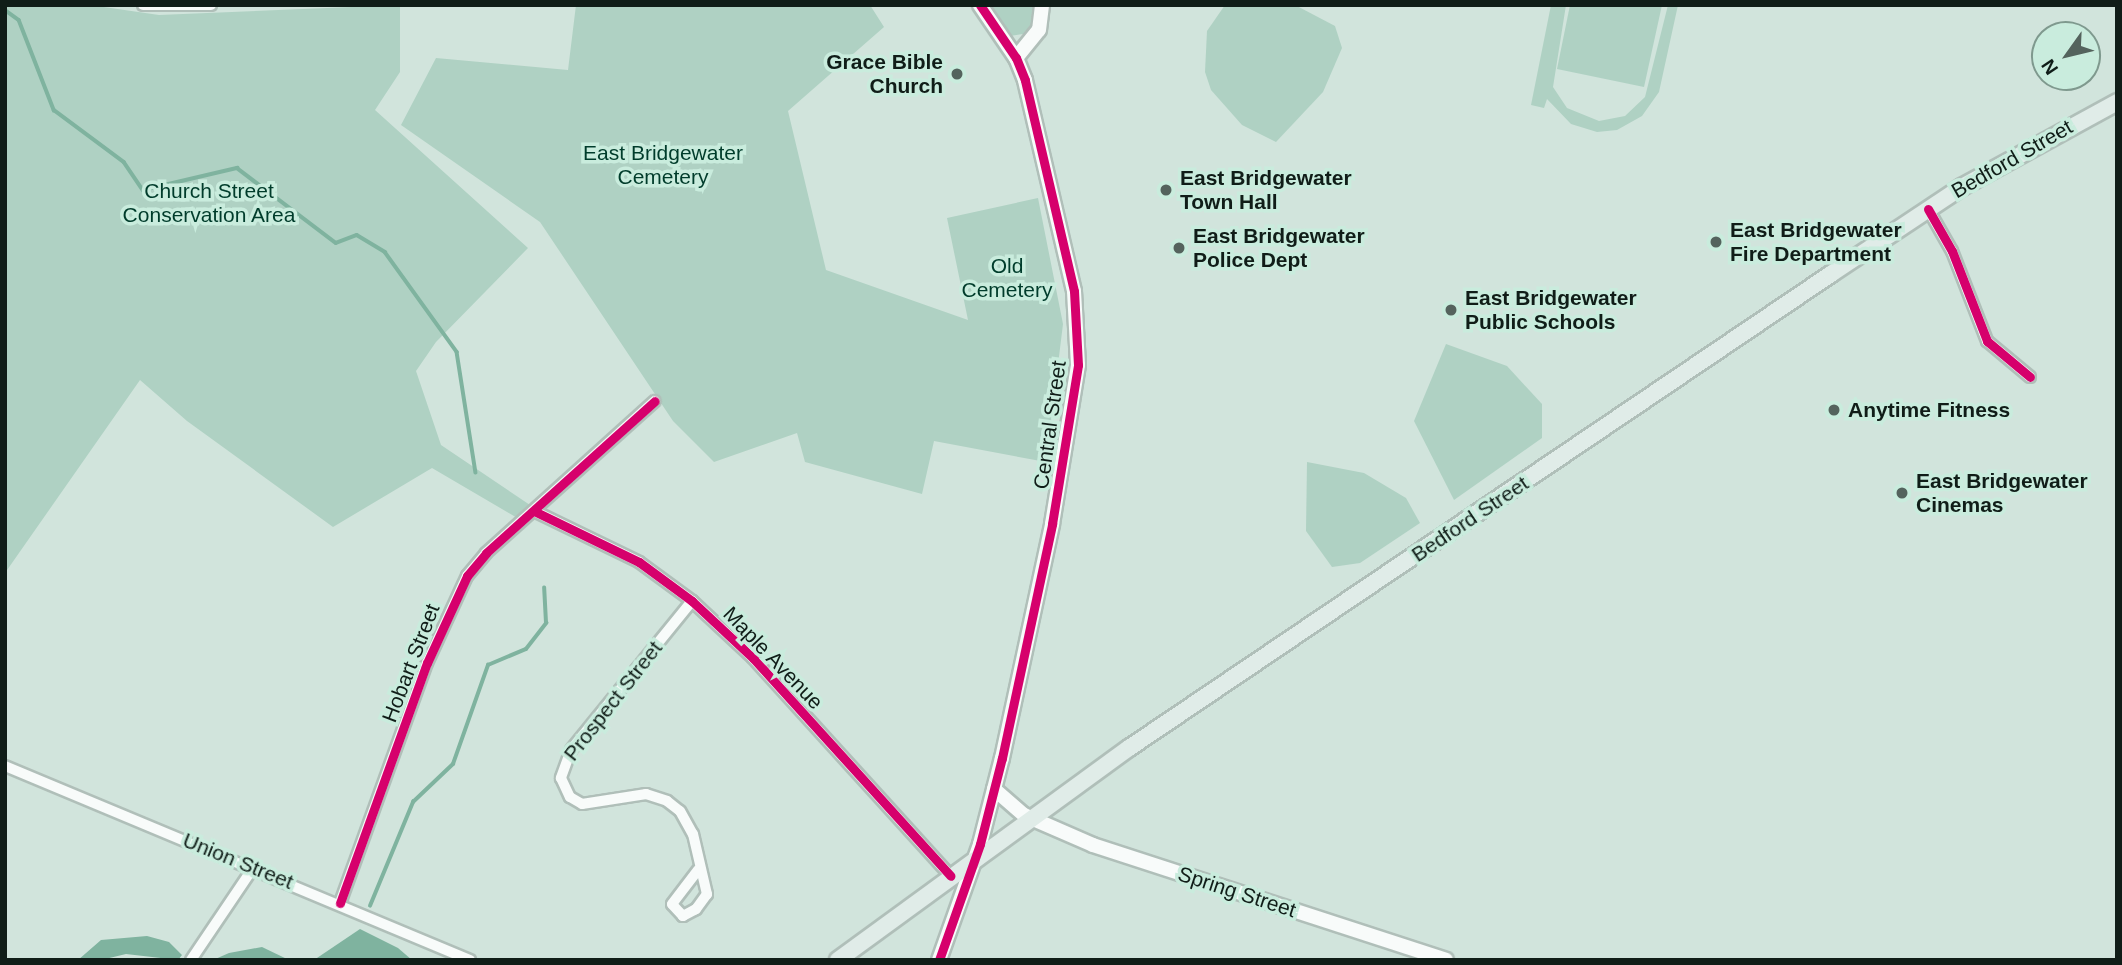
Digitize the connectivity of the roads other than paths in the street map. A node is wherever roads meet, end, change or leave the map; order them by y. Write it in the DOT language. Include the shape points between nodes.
graph roads {
  1 [pos="143,5"];
  2 [pos="211,5"];
  3 [pos="980,5"];
  4 [pos="1042,5"];
  5 [pos="1016,58"];
  6 [pos="2117,102"];
  7 [pos="1928,209"];
  8 [pos="2029,377"];
  9 [pos="655,401"];
  10 [pos="534,511"];
  11 [pos="692,601"];
  12 [pos="5,766"];
  13 [pos="995,789"];
  14 [pos="1030,818"];
  15 [pos="975,859"];
  16 [pos="253,867"];
  17 [pos="698,870"];
  18 [pos="951,876"];
  19 [pos="340,903"];
  20 [pos="191,960"];
  21 [pos="470,960"];
  22 [pos="838,960"];
  23 [pos="939,960"];
  24 [pos="1446,960"];
  1 -- 2 [label="street"];
  3 -- 5 [label="main road, Central Street"];
  4 -- 5 [label="main road" via="1035,38"];
  5 -- 13 [label="main road, Central Street" via="1074,291 1078,365 1052,524"];
  6 -- 7 [label="main road, Bedford Street" via="2019,153"];
  7 -- 8 [label="street" via="1952,251 1987,341"];
  7 -- 14 [label="main road, Bedford Street"];
  9 -- 10 [label="street, Hobart Street"];
  10 -- 11 [label="street, Maple Avenue" via="639,562"];
  10 -- 19 [label="street, Hobart Street" via="479,560 457,594"];
  11 -- 17 [label="street, Prospect Street" via="571,750 561,778 570,797 582,804 646,794 667,801 690,825"];
  11 -- 18 [label="street, Maple Avenue" via="762,668"];
  12 -- 16 [label="street, Union Street"];
  13 -- 14 [label="main road, Spring Street"];
  13 -- 15 [label="main road, Central Street"];
  14 -- 15 [label="main road, Bedford Street"];
  14 -- 24 [label="main road, Spring Street" via="1097,847"];
  15 -- 18 [label="main road, Bedford Street"];
  15 -- 23 [label="main road, Central Street"];
  16 -- 19 [label="street, Union Street"];
  16 -- 20 [label="street"];
  18 -- 22 [label="main road, Bedford Street"];
  19 -- 21 [label="street, Union Street"];
}
